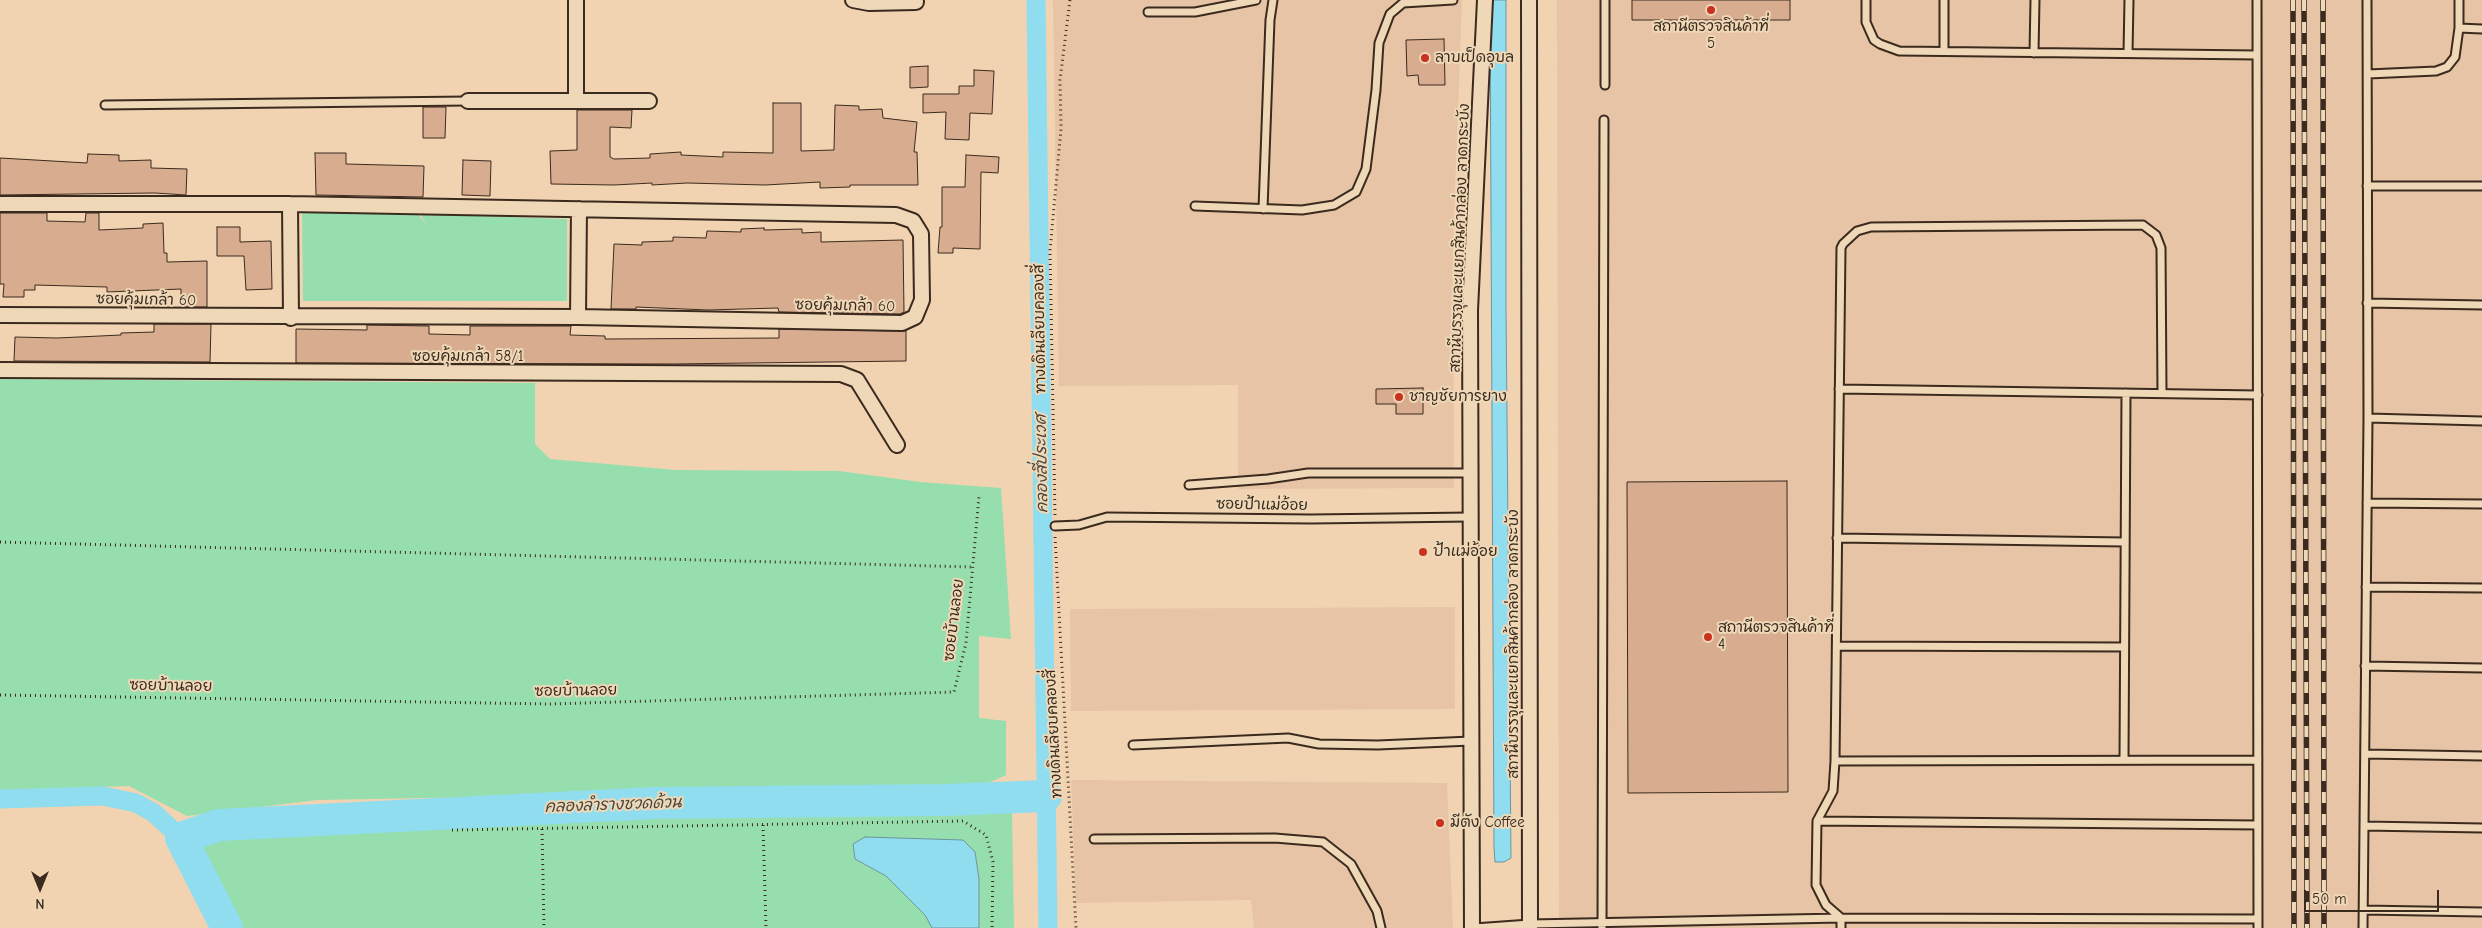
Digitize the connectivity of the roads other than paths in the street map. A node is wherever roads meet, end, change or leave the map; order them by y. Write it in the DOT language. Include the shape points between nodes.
graph roads {
  1 [pos="576,0"];
  2 [pos="853,0"];
  3 [pos="1256,0"];
  4 [pos="1273,0"];
  5 [pos="1453,0"];
  6 [pos="1485,0"];
  7 [pos="1529,0"];
  8 [pos="1605,0"];
  9 [pos="1866,0"];
  10 [pos="1944,0"];
  11 [pos="2035,0"];
  12 [pos="2128,0"];
  13 [pos="2258,0"];
  14 [pos="2367,0"];
  15 [pos="2459,0"];
  16 [pos="916,2"];
  17 [pos="1400,2"];
  18 [pos="1148,12"];
  19 [pos="2459,28"];
  20 [pos="2482,29"];
  21 [pos="1944,51"];
  22 [pos="2034,52"];
  23 [pos="2128,52"];
  24 [pos="2258,55"];
  25 [pos="2368,74"];
  26 [pos="1605,85"];
  27 [pos="468,101"];
  28 [pos="576,101"];
  29 [pos="649,101"];
  30 [pos="105,106"];
  31 [pos="1604,120"];
  32 [pos="2367,186"];
  33 [pos="2482,186"];
  34 [pos="0,204"];
  35 [pos="290,204"];
  36 [pos="1195,206"];
  37 [pos="579,209"];
  38 [pos="1264,209"];
  39 [pos="2367,303"];
  40 [pos="2482,304"];
  41 [pos="0,315"];
  42 [pos="578,317"];
  43 [pos="291,318"];
  44 [pos="0,370"];
  45 [pos="1839,389"];
  46 [pos="2126,393"];
  47 [pos="2162,393"];
  48 [pos="2258,395"];
  49 [pos="2368,418"];
  50 [pos="2482,421"];
  51 [pos="897,445"];
  52 [pos="1470,472"];
  53 [pos="1189,485"];
  54 [pos="2367,503"];
  55 [pos="2482,504"];
  56 [pos="1470,517"];
  57 [pos="1055,526"];
  58 [pos="1837,538"];
  59 [pos="2125,542"];
  60 [pos="2366,587"];
  61 [pos="2482,588"];
  62 [pos="1838,646"];
  63 [pos="2124,647"];
  64 [pos="2365,666"];
  65 [pos="2482,668"];
  66 [pos="1471,741"];
  67 [pos="1133,745"];
  68 [pos="2365,754"];
  69 [pos="2482,756"];
  70 [pos="2124,760"];
  71 [pos="2258,760"];
  72 [pos="1835,761"];
  73 [pos="1817,821"];
  74 [pos="2258,825"];
  75 [pos="2364,826"];
  76 [pos="2482,828"];
  77 [pos="1094,839"];
  78 [pos="2363,910"];
  79 [pos="2482,912"];
  80 [pos="1841,918"];
  81 [pos="2258,919"];
  82 [pos="1530,926"];
  83 [pos="1602,926"];
  84 [pos="1381,928"];
  85 [pos="1473,928"];
  86 [pos="1841,928"];
  87 [pos="2258,928"];
  88 [pos="2363,928"];
  1 -- 28 [label="street"];
  2 -- 16 [label="street"];
  3 -- 18 [label="lane" via="1195,12"];
  4 -- 38 [label="lane"];
  5 -- 17 [label="lane"];
  6 -- 52 [label="street, สถานีบรรจุและแยกสินค้ากล่อง ลาดกระบัง" via="1470,310"];
  7 -- 82 [label="street, สถานีบรรจุและแยกสินค้ากล่อง ลาดกระบัง"];
  8 -- 26 [label="lane"];
  9 -- 21 [label="lane" via="1867,28 1880,44 1899,51"];
  10 -- 21 [label="lane"];
  11 -- 22 [label="lane"];
  12 -- 23 [label="lane"];
  13 -- 24 [label="lane"];
  14 -- 25 [label="lane"];
  15 -- 19 [label="lane"];
  17 -- 38 [label="lane" via="1390,14 1379,43 1366,169 1356,192 1334,205 1302,210"];
  19 -- 20 [label="lane"];
  19 -- 25 [label="lane" via="2455,57 2447,67 2436,71"];
  21 -- 22 [label="lane"];
  22 -- 23 [label="lane"];
  23 -- 24 [label="lane"];
  24 -- 48 [label="lane"];
  25 -- 32 [label="lane"];
  27 -- 28 [label="street"];
  27 -- 30 [label="lane"];
  28 -- 29 [label="street"];
  31 -- 83 [label="lane"];
  32 -- 33 [label="lane"];
  32 -- 39 [label="lane"];
  34 -- 35 [label="street, ซอยคุ้มเกล้า 60"];
  35 -- 37 [label="street, ซอยคุ้มเกล้า 60"];
  35 -- 43 [label="street"];
  36 -- 38 [label="lane"];
  37 -- 42 [label="street"];
  37 -- 42 [label="street, ซอยคุ้มเกล้า 60" via="896,215 913,221 921,234 922,300 915,317 902,323"];
  39 -- 40 [label="lane"];
  39 -- 49 [label="lane"];
  41 -- 43 [label="street, ซอยคุ้มเกล้า 60"];
  42 -- 43 [label="street, ซอยคุ้มเกล้า 60"];
  44 -- 51 [label="street, ซอยคุ้มเกล้า 58/1" via="841,374 857,380"];
  45 -- 46 [label="lane"];
  45 -- 47 [label="lane" via="1841,248 1858,230 1872,227 2143,226 2156,235 2161,248"];
  45 -- 58 [label="lane"];
  46 -- 47 [label="lane"];
  46 -- 59 [label="lane"];
  47 -- 48 [label="lane"];
  48 -- 71 [label="lane"];
  49 -- 50 [label="lane"];
  49 -- 54 [label="lane"];
  52 -- 53 [label="lane" via="1308,473"];
  52 -- 56 [label="street, สถานีบรรจุและแยกสินค้ากล่อง ลาดกระบัง"];
  54 -- 55 [label="lane"];
  54 -- 60 [label="lane"];
  56 -- 57 [label="lane, ซอยป้าแม่อ้อย" via="1107,517 1079,525"];
  56 -- 66 [label="street, สถานีบรรจุและแยกสินค้ากล่อง ลาดกระบัง"];
  58 -- 59 [label="lane"];
  58 -- 62 [label="lane"];
  59 -- 63 [label="lane"];
  60 -- 61 [label="lane"];
  60 -- 64 [label="lane"];
  62 -- 63 [label="lane"];
  62 -- 72 [label="lane"];
  63 -- 70 [label="lane"];
  64 -- 65 [label="lane"];
  64 -- 68 [label="lane"];
  66 -- 67 [label="lane" via="1378,745 1319,744 1288,738"];
  66 -- 85 [label="street, สถานีบรรจุและแยกสินค้ากล่อง ลาดกระบัง"];
  68 -- 69 [label="lane"];
  68 -- 75 [label="lane"];
  70 -- 71 [label="lane"];
  70 -- 72 [label="lane"];
  71 -- 74 [label="lane"];
  72 -- 73 [label="lane" via="1833,791"];
  73 -- 74 [label="lane"];
  73 -- 80 [label="lane" via="1816,885 1826,904"];
  74 -- 81 [label="lane"];
  75 -- 76 [label="lane"];
  75 -- 78 [label="lane"];
  77 -- 84 [label="lane" via="1275,838 1323,842 1351,864 1377,911"];
  78 -- 79 [label="lane"];
  78 -- 88 [label="lane"];
  80 -- 81 [label="lane"];
  80 -- 83 [label="lane"];
  80 -- 86 [label="lane"];
  81 -- 87 [label="lane"];
  82 -- 83 [label="lane"];
  82 -- 85 [label="lane"];
}
